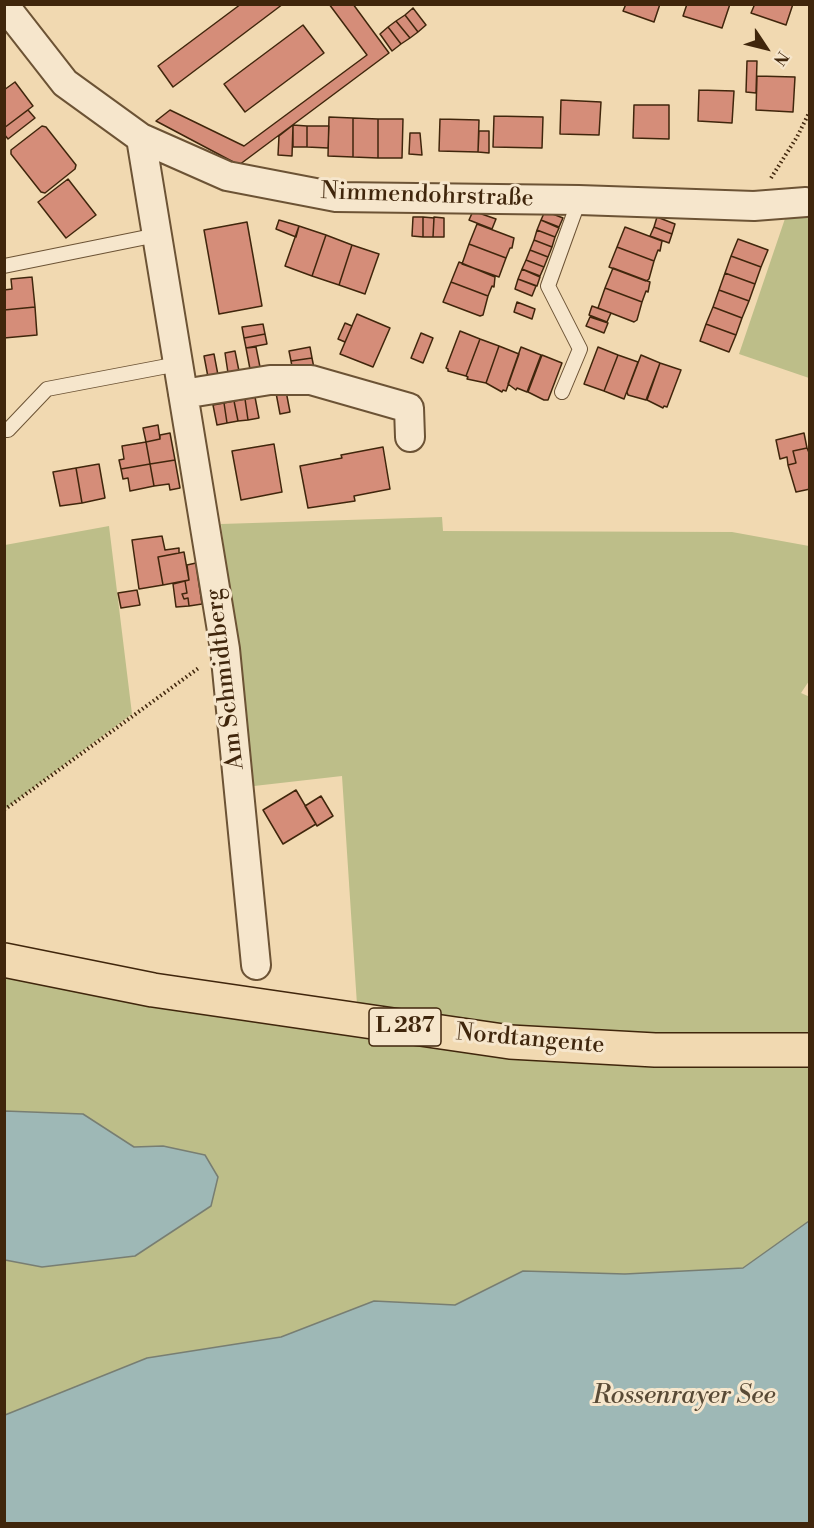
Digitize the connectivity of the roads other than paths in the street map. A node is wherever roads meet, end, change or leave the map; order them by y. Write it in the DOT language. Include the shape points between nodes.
graph roads {
  1 [pos="4,5"];
  2 [pos="141,138"];
  3 [pos="579,200"];
  4 [pos="806,202"];
  5 [pos="158,236"];
  6 [pos="4,266"];
  7 [pos="178,364"];
  8 [pos="562,392"];
  9 [pos="183,394"];
  10 [pos="4,430"];
  11 [pos="410,436"];
  12 [pos="4,960"];
  13 [pos="256,965"];
  14 [pos="810,1050"];
  1 -- 2 [label="street, Nimmendohrstraße" via="65,83"];
  2 -- 3 [label="street, Nimmendohrstraße" via="227,176 336,197"];
  2 -- 5 [label="street, Am Schmidtberg"];
  3 -- 4 [label="street, Nimmendohrstraße" via="754,206"];
  3 -- 8 [label="lane" via="548,286 580,349"];
  5 -- 6 [label="lane"];
  5 -- 7 [label="street, Am Schmidtberg"];
  7 -- 9 [label="street, Am Schmidtberg"];
  7 -- 10 [label="lane" via="47,389"];
  9 -- 11 [label="street" via="270,380 311,380 409,408"];
  9 -- 13 [label="street, Am Schmidtberg" via="225,649"];
  12 -- 14 [label="main road, Nordtangente / L 287" via="153,990 510,1042 655,1050"];
}
